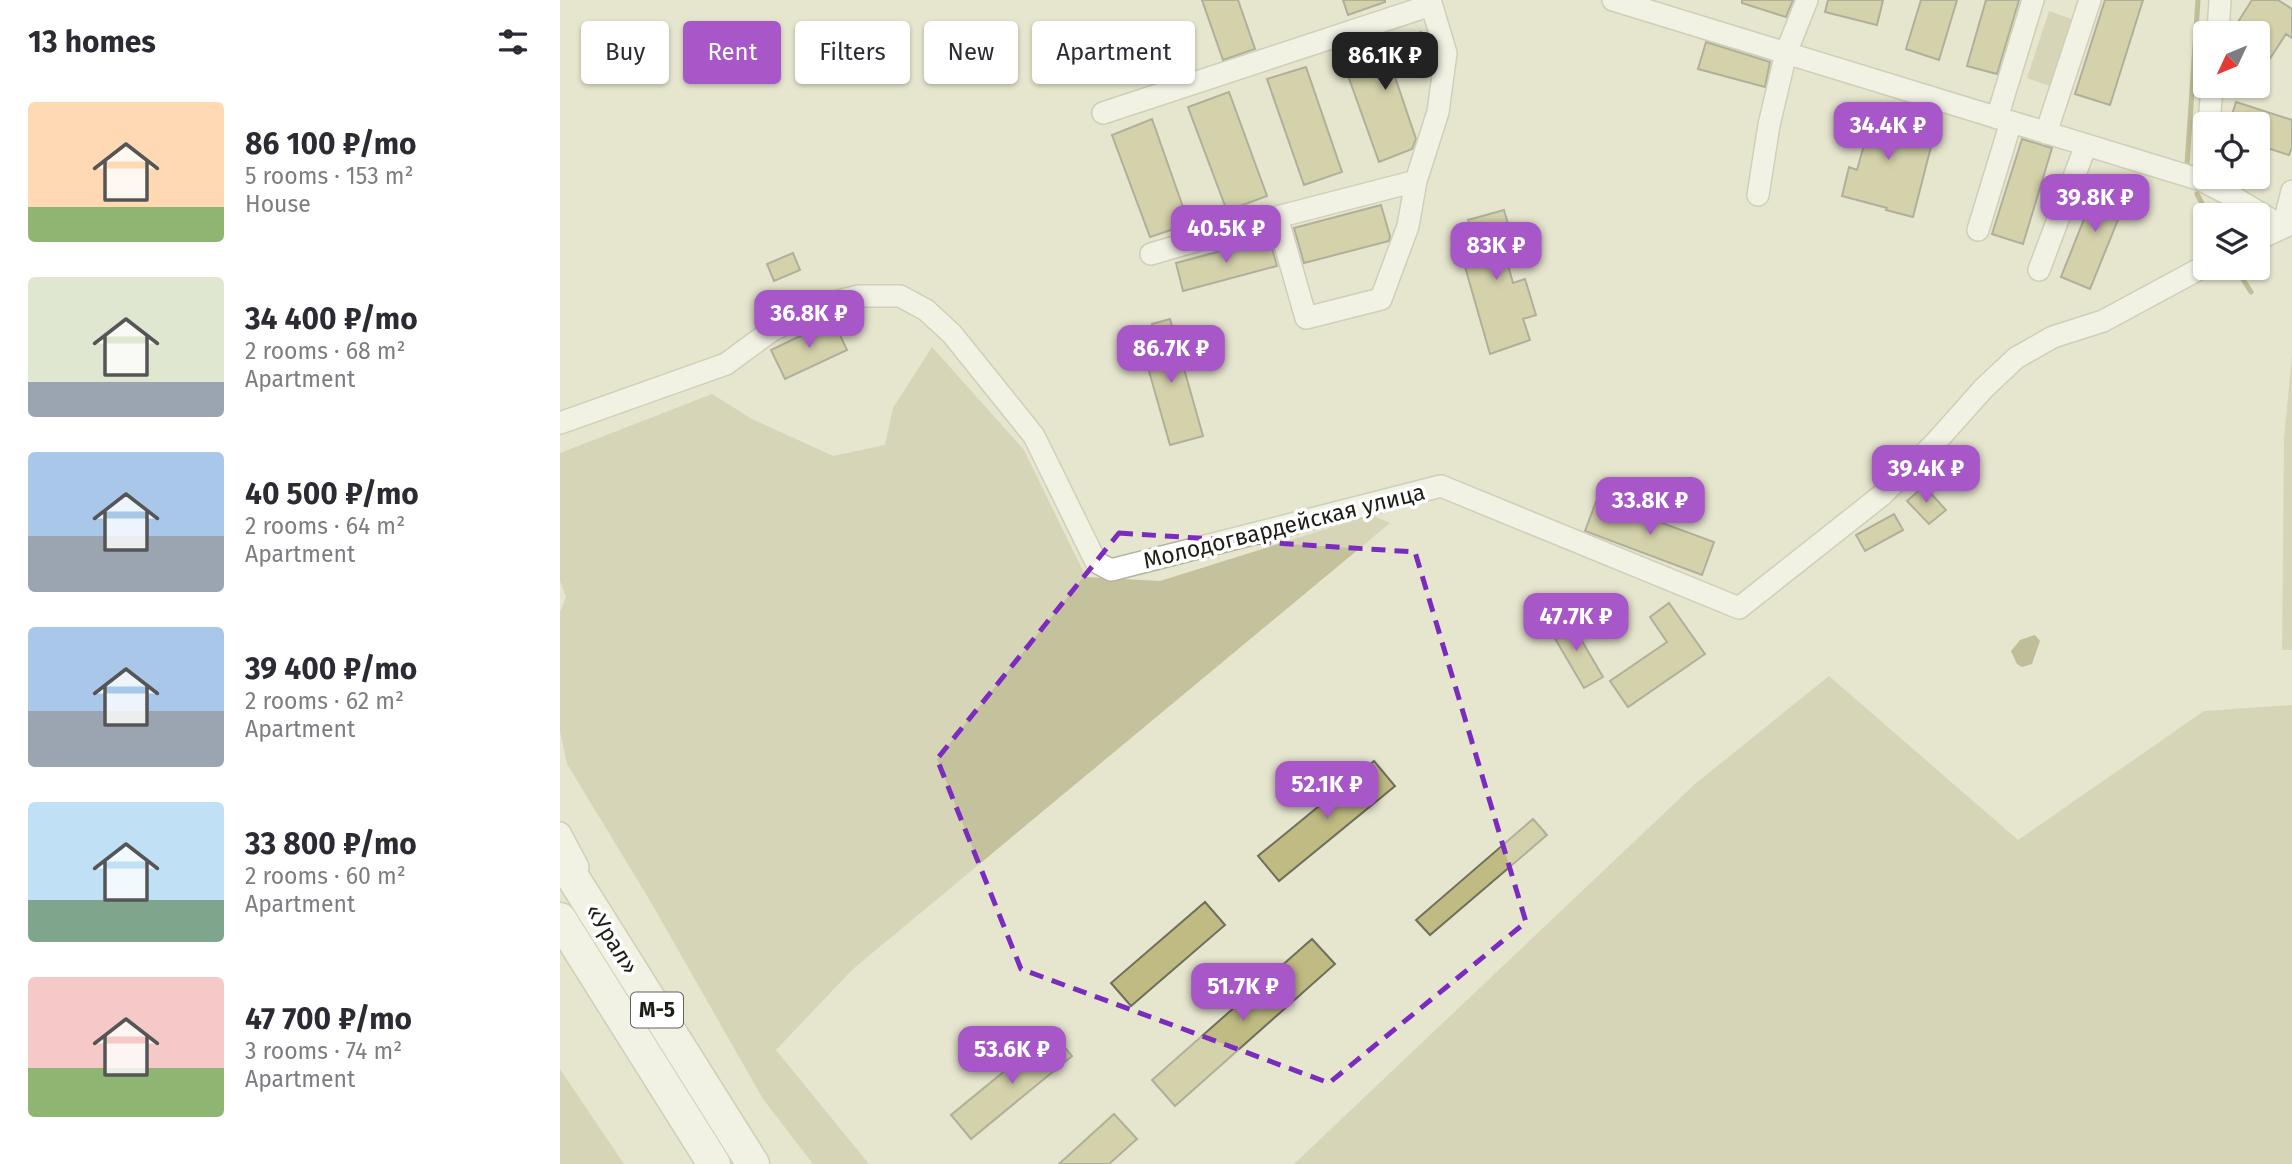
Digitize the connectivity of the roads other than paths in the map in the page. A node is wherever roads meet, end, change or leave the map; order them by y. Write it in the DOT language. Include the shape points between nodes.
graph roads {
  1 [pos="1613,0"];
  2 [pos="1807,0"];
  3 [pos="2034,0"];
  4 [pos="2090,0"];
  5 [pos="2220,0"];
  6 [pos="1431,3"];
  7 [pos="1649,5"];
  8 [pos="2219,21"];
  9 [pos="1786,53"];
  10 [pos="1103,113"];
  11 [pos="2004,120"];
  12 [pos="2046,133"];
  13 [pos="2087,145"];
  14 [pos="2193,171"];
  15 [pos="1416,181"];
  16 [pos="2223,189"];
  17 [pos="2292,191"];
  18 [pos="1758,194"];
  19 [pos="2241,203"];
  20 [pos="1277,217"];
  21 [pos="2270,219"];
  22 [pos="2287,225"];
  23 [pos="1978,230"];
  24 [pos="2270,233"];
  25 [pos="1151,254"];
  26 [pos="2039,270"];
  27 [pos="2193,272"];
  28 [pos="560,423"];
  29 [pos="560,833"];
  30 [pos="560,857"];
  31 [pos="560,919"];
  32 [pos="653,1004"];
  33 [pos="714,1164"];
  34 [pos="753,1164"];
  1 -- 7 [label="street"];
  2 -- 9 [label="street"];
  3 -- 11 [label="street"];
  4 -- 12 [label="street"];
  5 -- 8 [label="street"];
  6 -- 10 [label="street"];
  6 -- 15 [label="street" via="1446,53 1438,112"];
  7 -- 9 [label="street"];
  9 -- 11 [label="street"];
  9 -- 18 [label="street"];
  11 -- 12 [label="street"];
  11 -- 23 [label="street"];
  12 -- 13 [label="street"];
  13 -- 14 [label="street"];
  13 -- 26 [label="street"];
  15 -- 20 [label="street"];
  15 -- 20 [label="street" via="1408,226 1381,299 1306,318"];
  16 -- 19 [label="street"];
  17 -- 22 [label="street"];
  20 -- 25 [label="street"];
  21 -- 22 [label="street"];
  22 -- 24 [label="street"];
  27 -- 28 [label="street, Молодогвардейская улица" via="2103,321 2053,337 2017,358 1882,495 1739,608 1441,486 1111,569 1096,562 1034,436 952,334 926,310 900,296 859,296 822,305 771,331 726,365"];
  29 -- 32 [label="street"];
  30 -- 32 [label="highway, «Урал» / М-5"];
  31 -- 33 [label="highway, «Урал» / М-5"];
  32 -- 34 [label="highway, «Урал» / М-5"];
}
